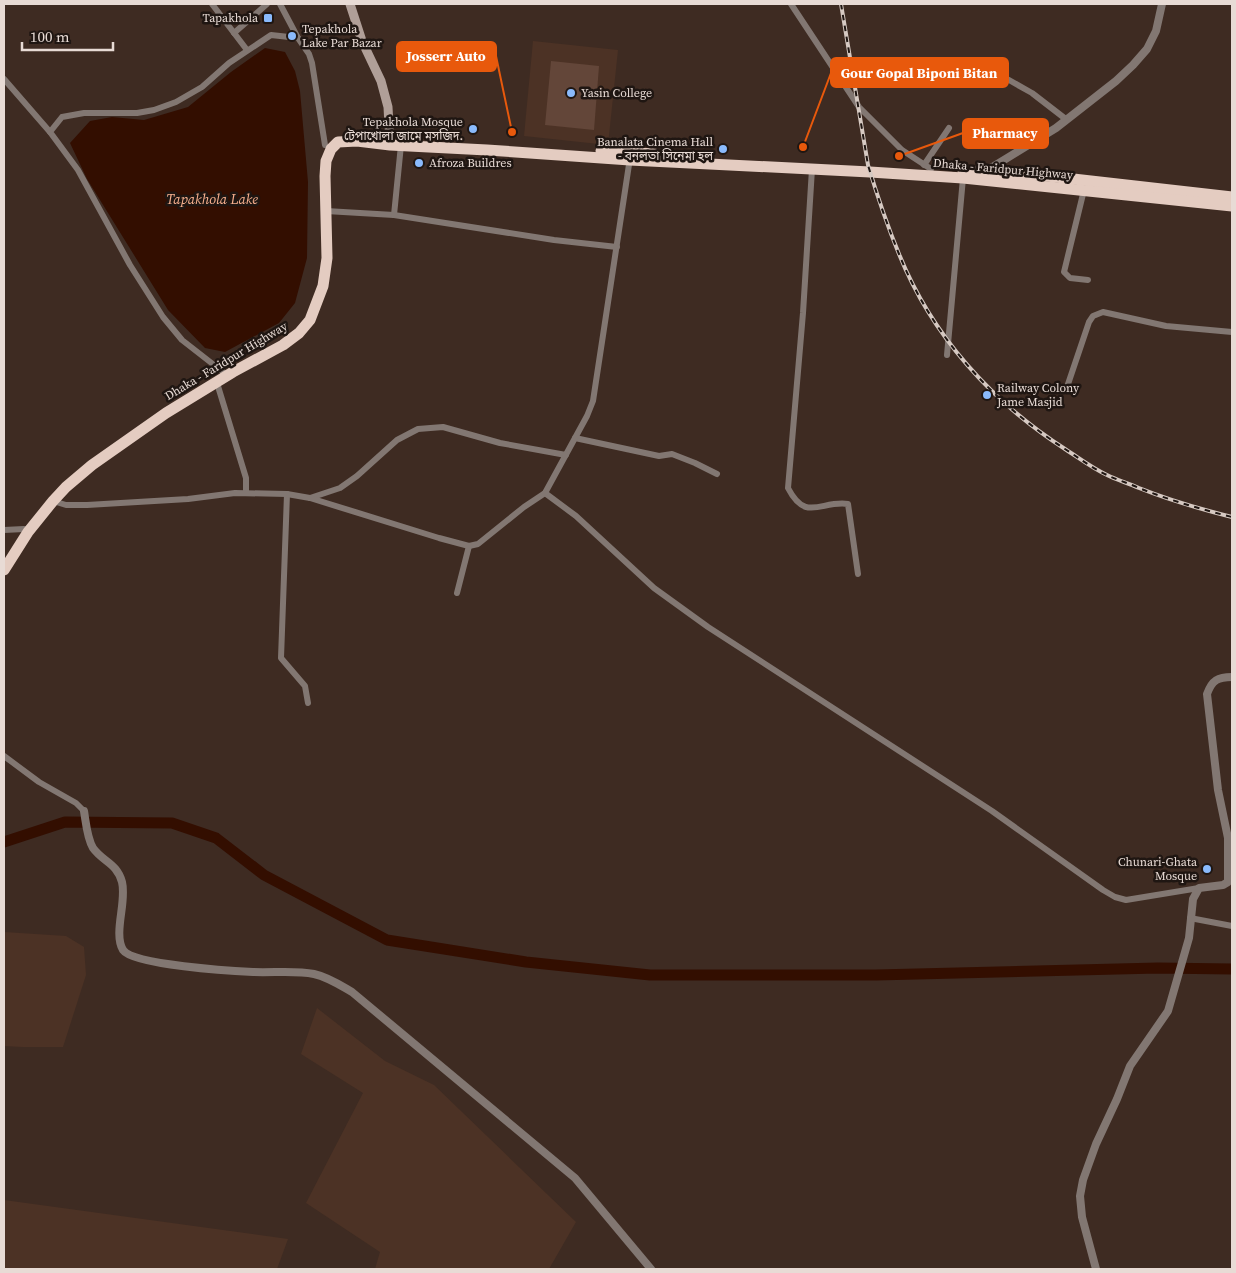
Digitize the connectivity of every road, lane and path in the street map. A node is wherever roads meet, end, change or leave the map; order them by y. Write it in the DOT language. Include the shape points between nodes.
graph roads {
  1 [pos="212,4"];
  2 [pos="267,4"];
  3 [pos="280,4"];
  4 [pos="350,4"];
  5 [pos="791,4"];
  6 [pos="1162,4"];
  7 [pos="234,32"];
  8 [pos="298,38"];
  9 [pos="247,50"];
  10 [pos="4,79"];
  11 [pos="1009,80"];
  12 [pos="1067,120"];
  13 [pos="949,128"];
  14 [pos="50,132"];
  15 [pos="394,143"];
  16 [pos="325,145"];
  17 [pos="629,156"];
  18 [pos="695,159"];
  19 [pos="927,167"];
  20 [pos="812,168"];
  21 [pos="984,176"];
  22 [pos="963,178"];
  23 [pos="1101,187"];
  24 [pos="1084,190"];
  25 [pos="1232,197"];
  26 [pos="1232,206"];
  27 [pos="326,211"];
  28 [pos="394,215"];
  29 [pos="616,246"];
  30 [pos="1088,280"];
  31 [pos="320,285"];
  32 [pos="1232,332"];
  33 [pos="947,356"];
  34 [pos="223,372"];
  35 [pos="214,383"];
  36 [pos="1066,390"];
  37 [pos="575,438"];
  38 [pos="124,439"];
  39 [pos="566,455"];
  40 [pos="717,474"];
  41 [pos="246,493"];
  42 [pos="545,493"];
  43 [pos="287,494"];
  44 [pos="310,498"];
  45 [pos="53,501"];
  46 [pos="24,529"];
  47 [pos="4,530"];
  48 [pos="468,546"];
  49 [pos="4,559"];
  50 [pos="4,570"];
  51 [pos="858,574"];
  52 [pos="457,593"];
  53 [pos="1232,677"];
  54 [pos="308,703"];
  55 [pos="4,756"];
  56 [pos="84,811"];
  57 [pos="1199,888"];
  58 [pos="1190,918"];
  59 [pos="1232,926"];
  60 [pos="651,1269"];
  61 [pos="1096,1269"];
  1 -- 7 [label="street"];
  2 -- 7 [label="street"];
  3 -- 8 [label="street"];
  4 -- 15 [label="main road" via="362,41 381,81"];
  5 -- 19 [label="street" via="859,106 902,150"];
  6 -- 12 [label="street" via="1156,31 1147,49 1116,81"];
  7 -- 9 [label="street"];
  8 -- 9 [label="street" via="271,35"];
  8 -- 16 [label="street" via="312,63"];
  9 -- 14 [label="street" via="202,87 176,102 137,113 84,112 62,117"];
  10 -- 14 [label="street"];
  11 -- 12 [label="street" via="1032,92"];
  12 -- 21 [label="street"];
  13 -- 19 [label="street"];
  14 -- 34 [label="street" via="78,170 130,265 163,317 182,340"];
  15 -- 16 [label="highway, Dhaka - Faridpur Highway" via="356,135 336,136"];
  15 -- 17 [label="highway, Dhaka - Faridpur Highway"];
  15 -- 27 [label="highway, Dhaka - Faridpur Highway" via="356,140 338,142 333,146 326,161"];
  15 -- 28 [label="street"];
  16 -- 31 [label="highway, Dhaka - Faridpur Highway" via="320,176"];
  17 -- 18 [label="highway, Dhaka - Faridpur Highway"];
  17 -- 29 [label="street"];
  18 -- 19 [label="highway, Dhaka - Faridpur Highway"];
  18 -- 20 [label="highway, Dhaka - Faridpur Highway"];
  19 -- 21 [label="highway, Dhaka - Faridpur Highway"];
  20 -- 22 [label="highway, Dhaka - Faridpur Highway"];
  20 -- 51 [label="street" via="788,488 794,499 809,508 848,504"];
  21 -- 22 [label="highway, Dhaka - Faridpur Highway"];
  21 -- 23 [label="highway, Dhaka - Faridpur Highway"];
  21 -- 24 [label="highway, Dhaka - Faridpur Highway"];
  22 -- 33 [label="street"];
  23 -- 24 [label="highway, Dhaka - Faridpur Highway"];
  23 -- 25 [label="highway, Dhaka - Faridpur Highway"];
  23 -- 26 [label="highway, Dhaka - Faridpur Highway"];
  24 -- 30 [label="street" via="1064,272 1070,278"];
  27 -- 28 [label="street"];
  27 -- 31 [label="highway, Dhaka - Faridpur Highway" via="327,258"];
  28 -- 29 [label="street" via="554,240"];
  29 -- 37 [label="street" via="593,401"];
  31 -- 34 [label="highway, Dhaka - Faridpur Highway" via="306,317 296,330"];
  31 -- 35 [label="highway, Dhaka - Faridpur Highway" via="310,320 299,334"];
  32 -- 36 [label="street" via="1166,326 1098,313 1089,322"];
  34 -- 35 [label="highway, Dhaka - Faridpur Highway"];
  35 -- 38 [label="highway, Dhaka - Faridpur Highway"];
  35 -- 41 [label="street" via="246,478"];
  37 -- 39 [label="street"];
  37 -- 40 [label="street" via="659,456 672,454"];
  38 -- 45 [label="highway, Dhaka - Faridpur Highway"];
  38 -- 46 [label="highway, Dhaka - Faridpur Highway" via="62,484"];
  39 -- 42 [label="street"];
  39 -- 44 [label="street" via="500,443 443,427 418,429 397,440 340,488"];
  41 -- 43 [label="street"];
  41 -- 45 [label="street" via="87,505"];
  42 -- 48 [label="street" via="478,544"];
  42 -- 57 [label="street" via="576,516 654,588 708,627 992,812 1103,890 1126,900"];
  43 -- 44 [label="street"];
  43 -- 54 [label="street" via="281,658 305,686"];
  44 -- 48 [label="street"];
  45 -- 50 [label="highway, Dhaka - Faridpur Highway"];
  46 -- 47 [label="street"];
  46 -- 49 [label="highway, Dhaka - Faridpur Highway"];
  48 -- 52 [label="street"];
  53 -- 57 [label="street" via="1215,680 1207,694 1218,790 1228,838 1228,882"];
  55 -- 56 [label="street"];
  56 -- 60 [label="street" via="90,841 97,852 117,869 122,883 119,939 124,951 133,957 183,966 314,974 352,992 574,1178"];
  57 -- 58 [label="street" via="1193,898"];
  58 -- 59 [label="street"];
  58 -- 61 [label="street" via="1189,938 1168,1011 1130,1066 1083,1180 1080,1196 1082,1217"];
}
